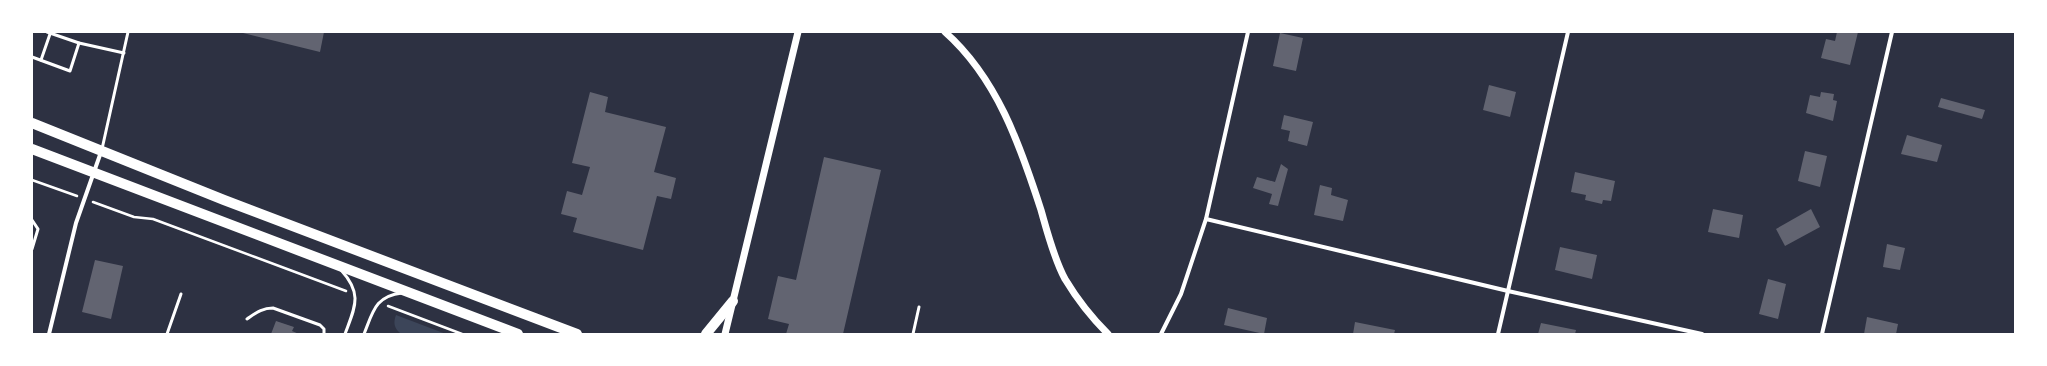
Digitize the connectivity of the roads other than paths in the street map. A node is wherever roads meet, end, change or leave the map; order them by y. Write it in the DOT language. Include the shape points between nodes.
graph roads {
  1 [pos="128,32"];
  2 [pos="798,32"];
  3 [pos="945,32"];
  4 [pos="1248,32"];
  5 [pos="1568,32"];
  6 [pos="1892,32"];
  7 [pos="49,33"];
  8 [pos="79,43"];
  9 [pos="124,53"];
  10 [pos="32,57"];
  11 [pos="41,60"];
  12 [pos="32,123"];
  13 [pos="32,149"];
  14 [pos="102,150"];
  15 [pos="94,174"];
  16 [pos="1206,219"];
  17 [pos="32,220"];
  18 [pos="32,249"];
  19 [pos="336,265"];
  20 [pos="1508,291"];
  21 [pos="408,293"];
  22 [pos="182,294"];
  23 [pos="733,301"];
  24 [pos="919,307"];
  25 [pos="247,319"];
  26 [pos="49,334"];
  27 [pos="167,334"];
  28 [pos="324,334"];
  29 [pos="345,334"];
  30 [pos="364,334"];
  31 [pos="518,334"];
  32 [pos="577,334"];
  33 [pos="706,334"];
  34 [pos="726,334"];
  35 [pos="913,334"];
  36 [pos="1108,334"];
  37 [pos="1161,334"];
  38 [pos="1498,334"];
  39 [pos="1702,334"];
  40 [pos="1822,334"];
  1 -- 9 [label="lane"];
  2 -- 23 [label="street"];
  3 -- 36 [label="street" via="986,80 1002,107 1019,145 1064,277 1090,317"];
  4 -- 16 [label="street"];
  5 -- 20 [label="street"];
  6 -- 40 [label="street"];
  7 -- 8 [label="lane"];
  7 -- 11 [label="lane"];
  8 -- 9 [label="lane"];
  8 -- 11 [label="lane" via="70,71"];
  9 -- 14 [label="lane"];
  10 -- 11 [label="lane"];
  12 -- 14 [label="main road"];
  13 -- 15 [label="main road"];
  14 -- 15 [label="street"];
  14 -- 32 [label="main road" via="224,200"];
  15 -- 19 [label="main road" via="138,188"];
  15 -- 26 [label="street" via="76,223"];
  16 -- 20 [label="street"];
  16 -- 37 [label="street" via="1181,294"];
  17 -- 18 [label="lane" via="38,229"];
  19 -- 21 [label="main road"];
  19 -- 29 [label="lane" via="351,281 356,296"];
  20 -- 38 [label="street"];
  20 -- 39 [label="street"];
  21 -- 30 [label="lane" via="391,294 378,302"];
  21 -- 31 [label="main road"];
  22 -- 27 [label="lane"];
  23 -- 33 [label="main road"];
  23 -- 34 [label="street"];
  24 -- 35 [label="lane"];
  25 -- 28 [label="lane" via="259,310 274,308 320,325 324,329"];
}
